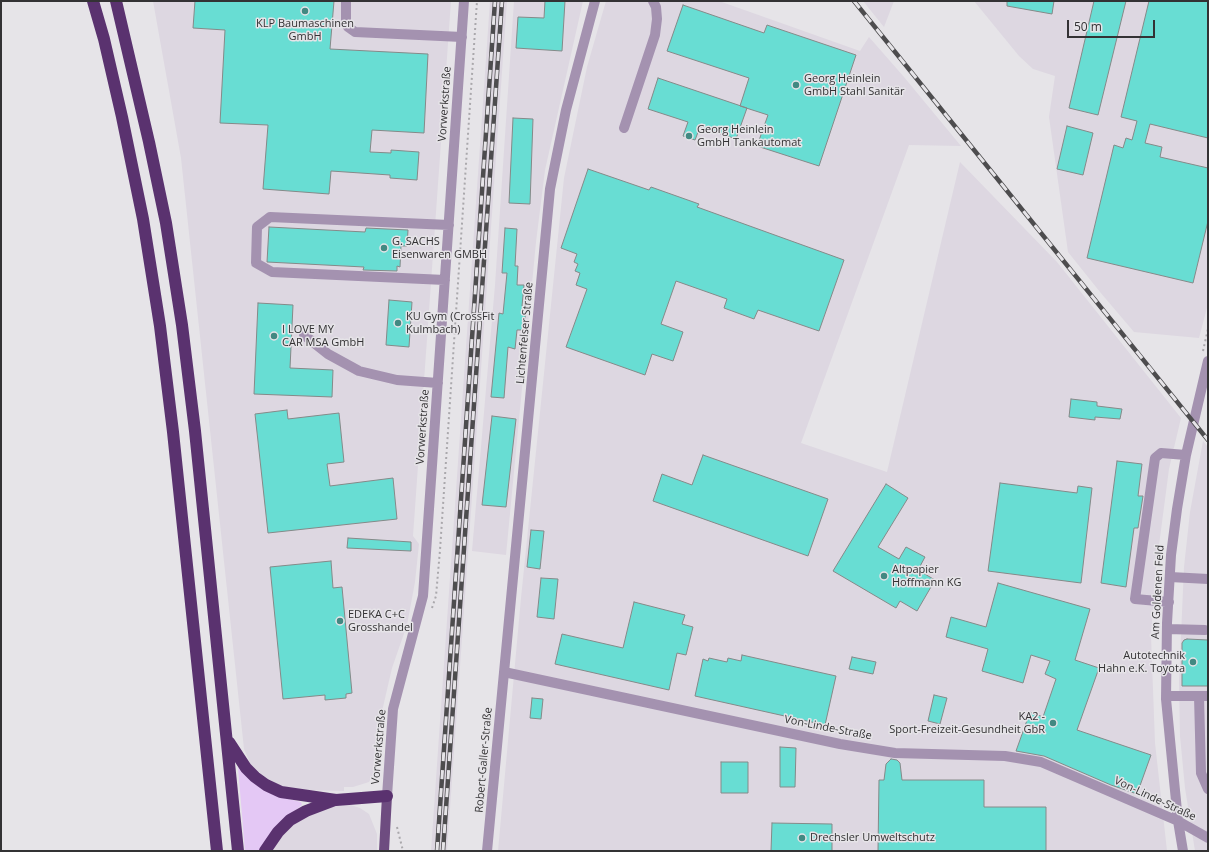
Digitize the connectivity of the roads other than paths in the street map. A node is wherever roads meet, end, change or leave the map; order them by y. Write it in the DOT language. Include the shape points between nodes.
graph roads {
  1 [pos="93,1"];
  2 [pos="116,1"];
  3 [pos="123,1"];
  4 [pos="346,1"];
  5 [pos="464,1"];
  6 [pos="596,1"];
  7 [pos="653,1"];
  8 [pos="124,34"];
  9 [pos="462,37"];
  10 [pos="624,128"];
  11 [pos="449,225"];
  12 [pos="445,280"];
  13 [pos="304,335"];
  14 [pos="1208,361"];
  15 [pos="438,383"];
  16 [pos="1186,456"];
  17 [pos="1170,577"];
  18 [pos="1208,579"];
  19 [pos="1169,602"];
  20 [pos="1167,629"];
  21 [pos="1205,630"];
  22 [pos="504,672"];
  23 [pos="1166,696"];
  24 [pos="1203,696"];
  25 [pos="227,740"];
  26 [pos="1208,789"];
  27 [pos="387,796"];
  28 [pos="336,800"];
  29 [pos="1178,821"];
  30 [pos="1208,838"];
  31 [pos="216,851"];
  32 [pos="238,851"];
  33 [pos="265,851"];
  34 [pos="384,851"];
  35 [pos="487,851"];
  36 [pos="1183,851"];
  1 -- 31 [label="highway" via="122,117 143,219 160,326"];
  2 -- 8 [label="highway"];
  3 -- 8 [label="highway"];
  4 -- 9 [label="street" via="346,21 348,27 355,32"];
  5 -- 9 [label="street, Vorwerkstraße"];
  6 -- 22 [label="street, Lichtenfelser Straße" via="566,110 550,189"];
  7 -- 10 [label="street" via="657,18 655,35"];
  8 -- 25 [label="highway" via="166,223 182,325"];
  9 -- 11 [label="street, Vorwerkstraße"];
  11 -- 12 [label="street, Vorwerkstraße"];
  11 -- 12 [label="street" via="270,217 257,227 256,263 272,272"];
  12 -- 15 [label="street, Vorwerkstraße"];
  13 -- 15 [label="street" via="328,354 359,371 397,380"];
  14 -- 16 [label="street, Am Goldenen Feld"];
  15 -- 27 [label="street, Vorwerkstraße" via="423,596 393,709"];
  16 -- 17 [label="street, Am Goldenen Feld"];
  16 -- 19 [label="street" via="1161,453 1155,458 1136,599"];
  17 -- 18 [label="street"];
  17 -- 19 [label="street, Am Goldenen Feld"];
  19 -- 20 [label="street, Am Goldenen Feld"];
  20 -- 21 [label="street"];
  20 -- 23 [label="street, Am Goldenen Feld"];
  22 -- 29 [label="street, Von-Linde-Straße" via="840,744 895,753 1005,756 1041,762"];
  22 -- 35 [label="street, Robert-Galler-Straße"];
  23 -- 24 [label="street"];
  23 -- 29 [label="street, Am Goldenen Feld"];
  24 -- 26 [label="street" via="1201,774"];
  25 -- 28 [label="highway" via="246,768 266,785 281,792"];
  25 -- 32 [label="highway"];
  27 -- 28 [label="highway"];
  27 -- 34 [label="main road, Vorwerkstraße"];
  28 -- 33 [label="highway" via="290,820"];
  29 -- 30 [label="street, Von-Linde-Straße"];
  29 -- 36 [label="street, Am Goldenen Feld"];
}
